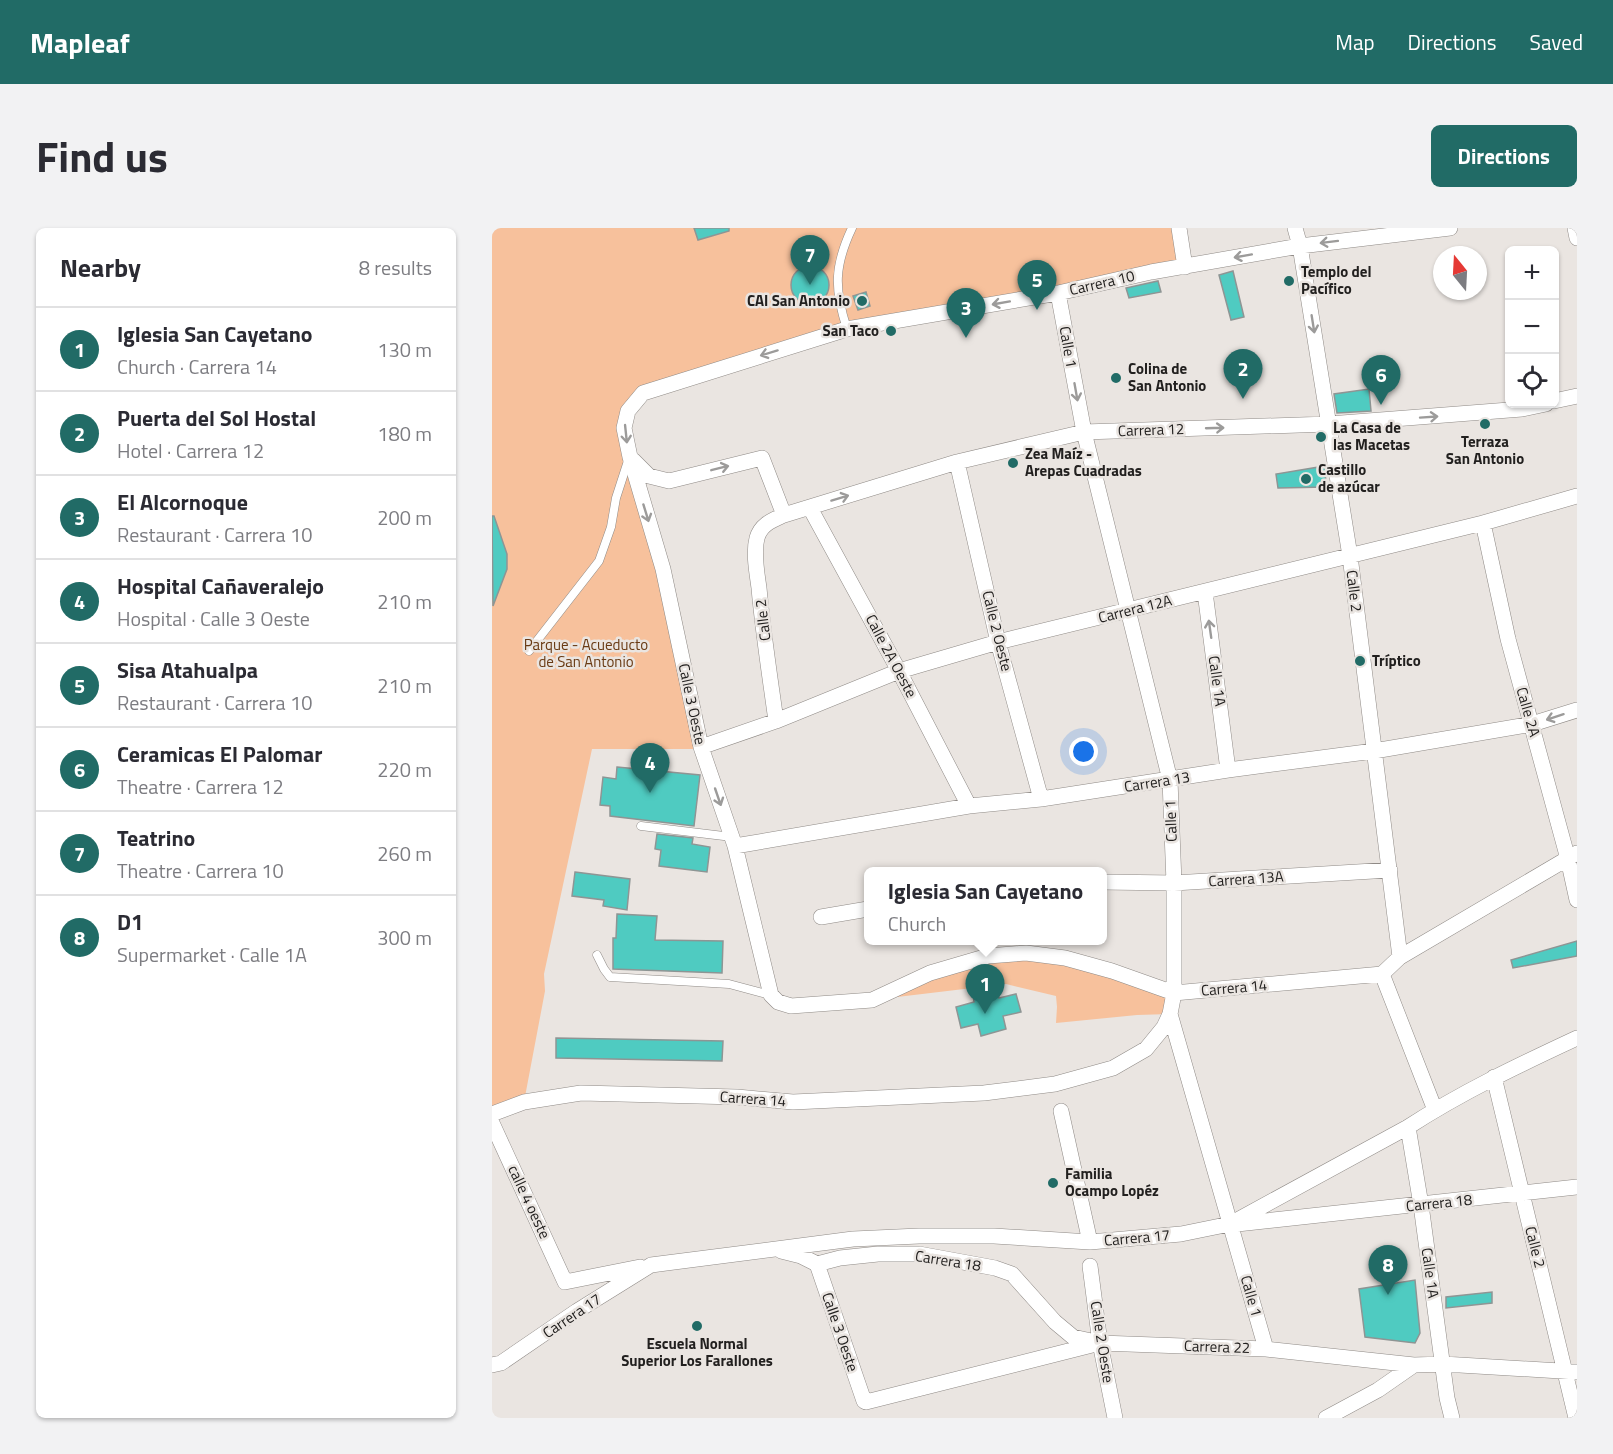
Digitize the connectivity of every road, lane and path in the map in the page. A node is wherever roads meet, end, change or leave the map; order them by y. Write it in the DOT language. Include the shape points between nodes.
graph roads {
  1 [pos="852,228"];
  2 [pos="1179,228"];
  3 [pos="1295,228"];
  4 [pos="1450,228"];
  5 [pos="1575,228"];
  6 [pos="1577,238"];
  7 [pos="1300,246"];
  8 [pos="1185,267"];
  9 [pos="1058,293"];
  10 [pos="847,329"];
  11 [pos="1577,396"];
  12 [pos="1559,400"];
  13 [pos="1527,408"];
  14 [pos="628,411"];
  15 [pos="1329,424"];
  16 [pos="1084,432"];
  17 [pos="630,457"];
  18 [pos="957,462"];
  19 [pos="1577,496"];
  20 [pos="810,508"];
  21 [pos="784,515"];
  22 [pos="767,523"];
  23 [pos="1483,523"];
  24 [pos="1350,556"];
  25 [pos="1205,592"];
  26 [pos="1127,611"];
  27 [pos="998,642"];
  28 [pos="529,651"];
  29 [pos="899,671"];
  30 [pos="1577,710"];
  31 [pos="776,721"];
  32 [pos="1532,724"];
  33 [pos="701,747"];
  34 [pos="1374,751"];
  35 [pos="1228,770"];
  36 [pos="1170,780"];
  37 [pos="1041,799"];
  38 [pos="969,806"];
  39 [pos="641,826"];
  40 [pos="734,842"];
  41 [pos="1573,856"];
  42 [pos="1390,870"];
  43 [pos="1107,882"];
  44 [pos="1174,883"];
  45 [pos="1577,900"];
  46 [pos="864,910"];
  47 [pos="822,917"];
  48 [pos="597,955"];
  49 [pos="1400,957"];
  50 [pos="1382,974"];
  51 [pos="1174,993"];
  52 [pos="771,995"];
  53 [pos="1170,1014"];
  54 [pos="1577,1038"];
  55 [pos="1494,1077"];
  56 [pos="1435,1110"];
  57 [pos="1061,1111"];
  58 [pos="492,1114"];
  59 [pos="492,1123"];
  60 [pos="1408,1127"];
  61 [pos="1577,1187"];
  62 [pos="1522,1193"];
  63 [pos="1421,1205"];
  64 [pos="1230,1224"];
  65 [pos="1090,1242"];
  66 [pos="772,1249"];
  67 [pos="817,1264"];
  68 [pos="651,1265"];
  69 [pos="1090,1266"];
  70 [pos="565,1282"];
  71 [pos="1100,1343"];
  72 [pos="1266,1349"];
  73 [pos="1443,1364"];
  74 [pos="492,1365"];
  75 [pos="1414,1365"];
  76 [pos="1571,1372"];
  77 [pos="864,1401"];
  78 [pos="1115,1418"];
  79 [pos="1326,1418"];
  80 [pos="1452,1418"];
  81 [pos="1576,1418"];
  1 -- 10 [label="lane" via="837,268 837,289"];
  2 -- 8 [label="street"];
  3 -- 7 [label="street, Calle 2"];
  4 -- 7 [label="street, Carrera 10, one-way"];
  5 -- 6 [label="street"];
  7 -- 8 [label="street, Carrera 10, one-way"];
  7 -- 15 [label="street, Calle 2, one-way"];
  8 -- 9 [label="street, Carrera 10"];
  9 -- 10 [label="street, Carrera 10, one-way"];
  9 -- 16 [label="street, Calle 1, one-way"];
  10 -- 14 [label="street, Carrera 10, one-way" via="643,393"];
  11 -- 12 [label="street"];
  15 -- 13 [label="street, Carrera 12, one-way"];
  14 -- 17 [label="street, Calle 3 Oeste, one-way" via="624,428"];
  16 -- 15 [label="street, Carrera 12, one-way"];
  15 -- 24 [label="street, Calle 2"];
  16 -- 18 [label="street, Carrera 12"];
  16 -- 26 [label="street, Calle 1"];
  17 -- 21 [label="street, one-way" via="649,476 669,481 762,458"];
  17 -- 28 [label="lane" via="599,561"];
  17 -- 33 [label="street, Calle 3 Oeste, one-way" via="663,569"];
  20 -- 18 [label="street, Carrera 12, one-way"];
  18 -- 27 [label="street, Calle 2 Oeste"];
  19 -- 23 [label="street, Carrera 12A"];
  20 -- 21 [label="street, Carrera 12"];
  20 -- 29 [label="street, Calle 2A Oeste"];
  21 -- 22 [label="street, Carrera 12"];
  22 -- 31 [label="street, Calle 2" via="757,538 757,571"];
  23 -- 24 [label="street, Carrera 12A"];
  23 -- 32 [label="street, Calle 2A" via="1508,639"];
  24 -- 25 [label="street, Carrera 12A"];
  24 -- 34 [label="street, Calle 2"];
  25 -- 26 [label="street, Carrera 12A"];
  35 -- 25 [label="street, Calle 1A, one-way"];
  26 -- 27 [label="street, Carrera 12A"];
  26 -- 36 [label="street, Calle 1"];
  27 -- 29 [label="street, Carrera 12A"];
  27 -- 37 [label="street, Calle 2 Oeste"];
  29 -- 31 [label="street, Carrera 12A"];
  29 -- 38 [label="street, Calle 2A Oeste"];
  30 -- 32 [label="street, Carrera 13, one-way"];
  31 -- 33 [label="street, Carrera 12A"];
  32 -- 34 [label="street, Carrera 13"];
  32 -- 41 [label="street, Calle 2A"];
  33 -- 40 [label="street, Calle 3 Oeste, one-way"];
  34 -- 35 [label="street, Carrera 13"];
  34 -- 42 [label="street, Calle 2"];
  35 -- 36 [label="street, Carrera 13"];
  36 -- 37 [label="street, Carrera 13"];
  36 -- 44 [label="street, Calle 1"];
  37 -- 38 [label="street, Carrera 13"];
  38 -- 40 [label="street, Carrera 13"];
  39 -- 40 [label="lane"];
  40 -- 52 [label="street, Calle 3 Oeste"];
  41 -- 45 [label="street, Calle 2A"];
  41 -- 49 [label="street"];
  42 -- 44 [label="street, Carrera 13A"];
  42 -- 49 [label="street, Calle 2"];
  43 -- 44 [label="street, Carrera 13A"];
  44 -- 51 [label="street, Calle 1"];
  46 -- 47 [label="street"];
  48 -- 52 [label="lane" via="610,977 729,984"];
  49 -- 50 [label="street"];
  50 -- 51 [label="street, Carrera 14"];
  50 -- 56 [label="street"];
  51 -- 52 [label="street, Carrera 14" via="1112,971 1026,952 988,956 930,973 872,1000 790,1006"];
  51 -- 53 [label="street, Calle 1"];
  53 -- 58 [label="street, Carrera 14" via="1146,1049 1113,1068 1055,1084 984,1094 793,1102 581,1093 524,1102"];
  53 -- 64 [label="street, Calle 1"];
  54 -- 55 [label="street, Carrera 17"];
  55 -- 56 [label="street, Carrera 17"];
  55 -- 62 [label="street, Calle 2"];
  56 -- 60 [label="street, Carrera 17"];
  57 -- 65 [label="street"];
  59 -- 70 [label="street, calle 4 oeste"];
  60 -- 63 [label="street, Calle 1A"];
  60 -- 64 [label="street, Carrera 17"];
  61 -- 62 [label="street, Carrera 18"];
  62 -- 63 [label="street, Carrera 18"];
  62 -- 76 [label="street, Calle 2"];
  63 -- 64 [label="street, Carrera 18"];
  63 -- 73 [label="street, Calle 1A"];
  64 -- 65 [label="street, Carrera 17" via="1181,1234"];
  64 -- 72 [label="street, Calle 1"];
  65 -- 66 [label="street, Carrera 17" via="919,1236"];
  66 -- 67 [label="street"];
  66 -- 68 [label="street, Carrera 17"];
  67 -- 71 [label="street, Carrera 18" via="840,1258 919,1254 995,1268 1012,1274 1055,1322 1073,1336"];
  67 -- 77 [label="street, Calle 3 Oeste"];
  68 -- 70 [label="street, Carrera 17"];
  68 -- 74 [label="street, Carrera 17" via="501,1363"];
  69 -- 71 [label="street, Calle 2 Oeste"];
  71 -- 72 [label="street, Carrera 22"];
  71 -- 77 [label="street, Carrera 22"];
  71 -- 78 [label="street, Calle 2 Oeste"];
  72 -- 75 [label="street, Carrera 22"];
  73 -- 75 [label="street, Carrera 22"];
  73 -- 76 [label="street, Carrera 22"];
  73 -- 80 [label="street, Calle 1A"];
  75 -- 79 [label="street"];
  76 -- 81 [label="street, Calle 2"];
}
